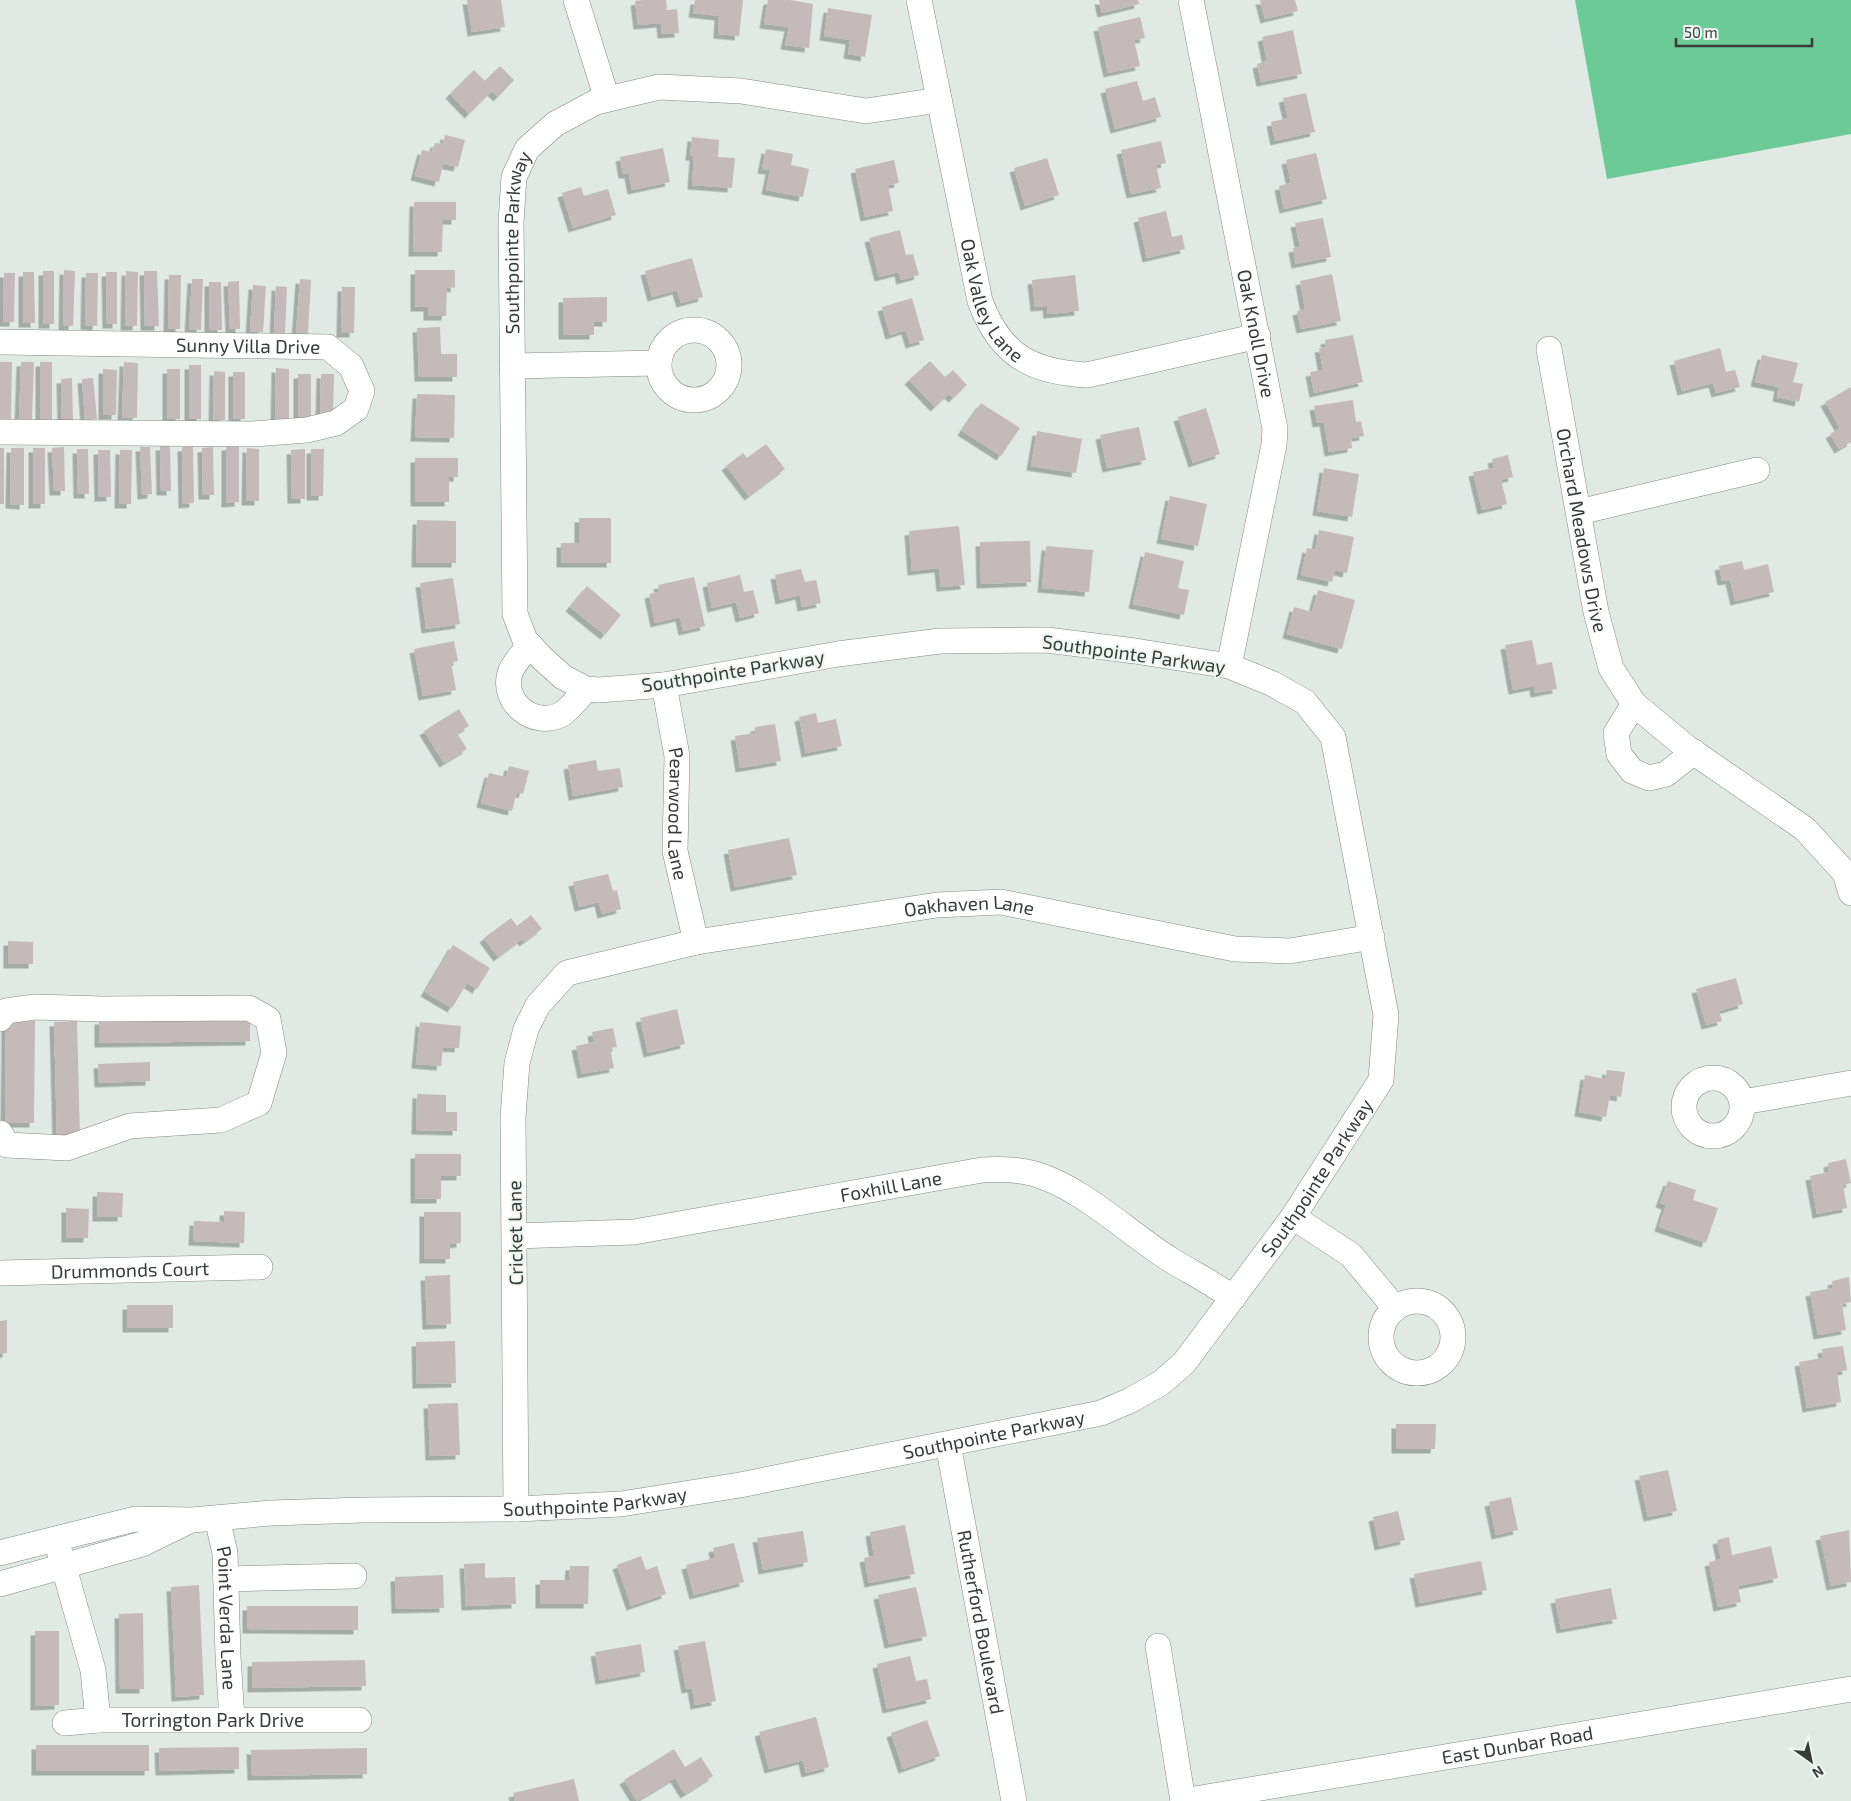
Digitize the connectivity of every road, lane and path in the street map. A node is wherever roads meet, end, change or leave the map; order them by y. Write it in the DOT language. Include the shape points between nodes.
graph roads {
  1 [pos="576,0"];
  2 [pos="919,0"];
  3 [pos="1192,0"];
  4 [pos="607,99"];
  5 [pos="939,100"];
  6 [pos="1258,336"];
  7 [pos="0,342"];
  8 [pos="1549,350"];
  9 [pos="658,363"];
  10 [pos="512,366"];
  11 [pos="0,432"];
  12 [pos="1757,470"];
  13 [pos="1579,512"];
  14 [pos="530,644"];
  15 [pos="1228,666"];
  16 [pos="664,685"];
  17 [pos="586,689"];
  18 [pos="1634,704"];
  19 [pos="1694,752"];
  20 [pos="1851,893"];
  21 [pos="1372,937"];
  22 [pos="696,942"];
  23 [pos="567,974"];
  24 [pos="0,1019"];
  25 [pos="1851,1083"];
  26 [pos="1743,1102"];
  27 [pos="0,1133"];
  28 [pos="1294,1217"];
  29 [pos="515,1236"];
  30 [pos="260,1267"];
  31 [pos="0,1273"];
  32 [pos="1233,1298"];
  33 [pos="1395,1308"];
  34 [pos="948,1444"];
  35 [pos="516,1509"];
  36 [pos="217,1518"];
  37 [pos="192,1520"];
  38 [pos="56,1538"];
  39 [pos="0,1553"];
  40 [pos="63,1566"];
  41 [pos="354,1576"];
  42 [pos="226,1579"];
  43 [pos="0,1584"];
  44 [pos="1158,1646"];
  45 [pos="1851,1689"];
  46 [pos="98,1720"];
  47 [pos="232,1720"];
  48 [pos="359,1720"];
  49 [pos="65,1723"];
  50 [pos="1014,1801"];
  51 [pos="1183,1801"];
  1 -- 4 [label="street"];
  2 -- 5 [label="street, Oak Valley Lane"];
  3 -- 6 [label="street, Oak Knoll Drive"];
  4 -- 5 [label="street, Southpointe Parkway" via="659,87 741,91 866,111"];
  4 -- 10 [label="street, Southpointe Parkway" via="555,124 527,149 514,177 511,222"];
  5 -- 6 [label="street, Oak Valley Lane" via="980,302 988,324 1000,341 1018,356 1037,368 1087,375"];
  6 -- 15 [label="street, Oak Knoll Drive" via="1275,429 1274,445"];
  7 -- 11 [label="street, Sunny Villa Drive" via="328,348 351,366 362,391 356,409 336,422 307,430 252,434"];
  8 -- 13 [label="street, Orchard Meadows Drive"];
  9 -- 10 [label="street"];
  10 -- 14 [label="street, Southpointe Parkway" via="515,614 525,640"];
  12 -- 13 [label="street"];
  13 -- 18 [label="street, Orchard Meadows Drive" via="1596,612 1611,668"];
  14 -- 17 [label="street, Southpointe Parkway" via="564,677"];
  14 -- 17 [label="street" via="510,671 508,682 508,693 522,712 545,718 556,716"];
  15 -- 16 [label="street, Southpointe Parkway" via="1047,640 940,641 838,654"];
  15 -- 21 [label="street, Southpointe Parkway" via="1273,684 1305,702 1333,737"];
  16 -- 17 [label="street, Southpointe Parkway"];
  16 -- 22 [label="street, Pearwood Lane" via="677,756 675,852"];
  18 -- 19 [label="street, Orchard Meadows Drive"];
  18 -- 19 [label="street" via="1616,733 1619,754 1632,771 1649,778 1666,774"];
  19 -- 20 [label="street, Orchard Meadows Drive" via="1805,829 1845,873"];
  21 -- 22 [label="street, Oakhaven Lane" via="1290,951 1236,949 1001,902 937,905"];
  21 -- 28 [label="street, Southpointe Parkway" via="1386,1015 1381,1080"];
  22 -- 23 [label="street, Oakhaven Lane"];
  23 -- 29 [label="street, Cricket Lane" via="538,1005 526,1029 517,1063 513,1117"];
  24 -- 27 [label="street" via="6,1011 35,1007 249,1008 268,1019 274,1054 259,1102 221,1120 130,1126 67,1148 7,1145"];
  25 -- 26 [label="street"];
  28 -- 32 [label="street, Southpointe Parkway"];
  28 -- 33 [label="street" via="1350,1255"];
  29 -- 32 [label="street, Foxhill Lane" via="634,1232 1003,1169 1034,1174 1076,1194 1115,1218 1170,1260"];
  29 -- 35 [label="street, Cricket Lane"];
  30 -- 31 [label="street, Drummonds Court"];
  32 -- 34 [label="street, Southpointe Parkway" via="1184,1363 1161,1383 1131,1400 1102,1413"];
  34 -- 35 [label="street, Southpointe Parkway" via="740,1485 621,1504"];
  34 -- 50 [label="street, Rutherford Boulevard"];
  35 -- 36 [label="street, Southpointe Parkway" via="363,1510"];
  36 -- 37 [label="street, Southpointe Parkway"];
  36 -- 42 [label="street, Point Verda Lane" via="225,1552"];
  37 -- 38 [label="street, Southpointe Parkway" via="135,1519"];
  37 -- 40 [label="street, Southpointe Parkway" via="142,1544"];
  38 -- 39 [label="street, Southpointe Parkway"];
  38 -- 40 [label="street"];
  40 -- 43 [label="street, Southpointe Parkway"];
  40 -- 46 [label="street" via="92,1670"];
  41 -- 42 [label="street"];
  42 -- 47 [label="street, Point Verda Lane"];
  44 -- 51 [label="street"];
  45 -- 51 [label="street, East Dunbar Road"];
  46 -- 47 [label="street, Torrington Park Drive"];
  46 -- 49 [label="street, Torrington Park Drive"];
  47 -- 48 [label="street, Torrington Park Drive"];
}
